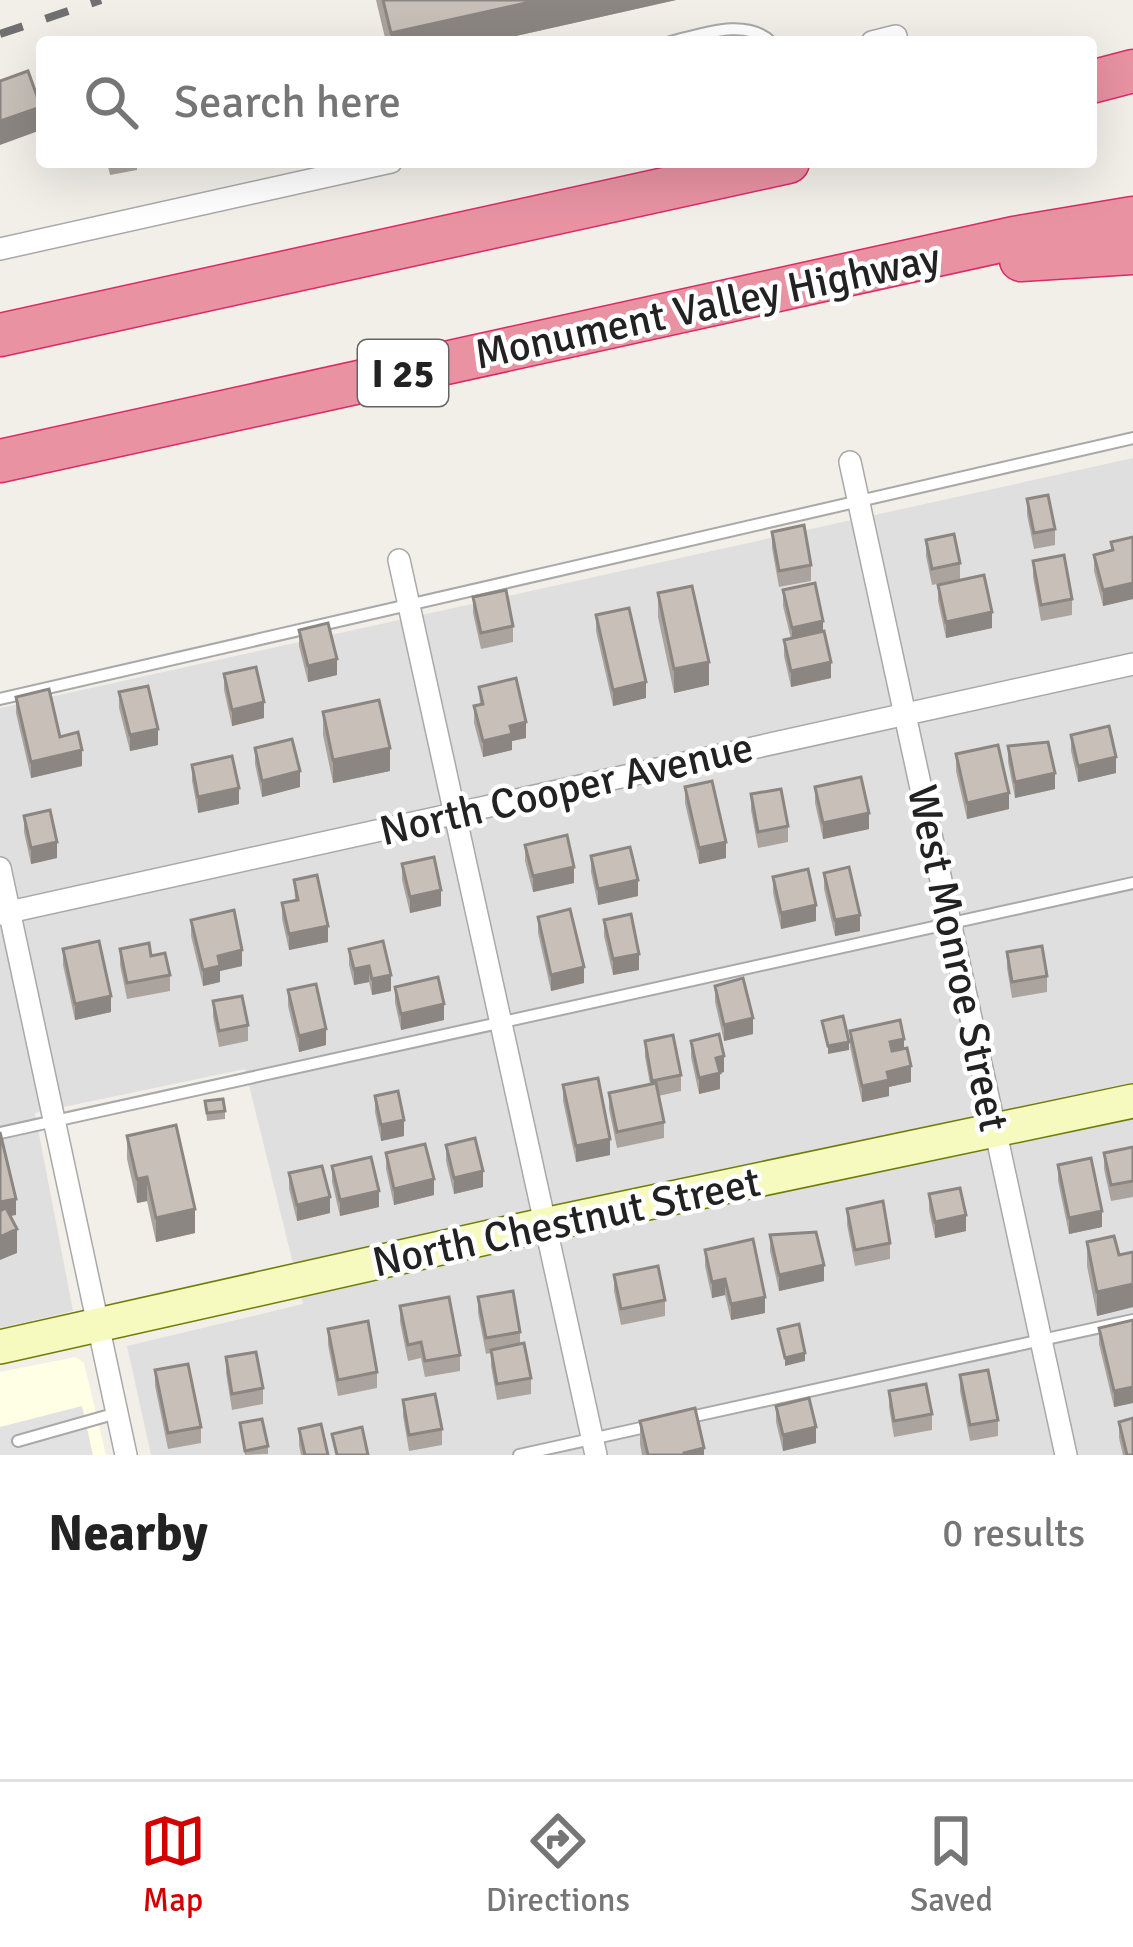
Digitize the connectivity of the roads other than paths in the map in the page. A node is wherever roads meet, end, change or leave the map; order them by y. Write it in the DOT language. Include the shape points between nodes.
graph roads {
  1 [pos="696,36"];
  2 [pos="761,36"];
  3 [pos="1133,71"];
  4 [pos="1097,80"];
  5 [pos="1133,96"];
  6 [pos="1097,101"];
  7 [pos="348,168"];
  8 [pos="761,168"];
  9 [pos="1133,218"];
  10 [pos="0,249"];
  11 [pos="1133,253"];
  12 [pos="805,283"];
  13 [pos="0,335"];
  14 [pos="1133,438"];
  15 [pos="0,461"];
  16 [pos="850,462"];
  17 [pos="859,506"];
  18 [pos="400,560"];
  19 [pos="409,604"];
  20 [pos="1133,664"];
  21 [pos="0,699"];
  22 [pos="905,710"];
  23 [pos="458,813"];
  24 [pos="0,868"];
  25 [pos="1133,884"];
  26 [pos="5,913"];
  27 [pos="951,922"];
  28 [pos="504,1023"];
  29 [pos="1133,1101"];
  30 [pos="54,1121"];
  31 [pos="997,1130"];
  32 [pos="0,1133"];
  33 [pos="548,1224"];
  34 [pos="1133,1320"];
  35 [pos="97,1325"];
  36 [pos="1041,1340"];
  37 [pos="0,1347"];
  38 [pos="117,1413"];
  39 [pos="18,1441"];
  40 [pos="595,1447"];
  41 [pos="126,1455"];
  42 [pos="519,1455"];
  43 [pos="1066,1455"];
  1 -- 2 [label="lane" via="727,29"];
  3 -- 4 [label="highway"];
  5 -- 6 [label="highway"];
  7 -- 10 [label="street"];
  8 -- 13 [label="highway"];
  9 -- 12 [label="highway, Monument Valley Highway / I 25"];
  11 -- 12 [label="highway"];
  12 -- 15 [label="highway, Monument Valley Highway / I 25"];
  14 -- 17 [label="lane"];
  16 -- 17 [label="street, West Monroe Street"];
  17 -- 19 [label="lane"];
  17 -- 22 [label="street, West Monroe Street"];
  18 -- 19 [label="street"];
  19 -- 21 [label="lane"];
  19 -- 23 [label="street"];
  20 -- 22 [label="street, North Cooper Avenue"];
  22 -- 23 [label="street, North Cooper Avenue"];
  22 -- 27 [label="street, West Monroe Street"];
  23 -- 26 [label="street, North Cooper Avenue"];
  23 -- 28 [label="street"];
  24 -- 26 [label="street"];
  25 -- 27 [label="lane"];
  26 -- 30 [label="street"];
  27 -- 28 [label="lane"];
  27 -- 31 [label="street, West Monroe Street"];
  28 -- 30 [label="lane"];
  28 -- 33 [label="street"];
  29 -- 31 [label="main road, North Chestnut Street"];
  30 -- 32 [label="lane"];
  30 -- 35 [label="street"];
  31 -- 33 [label="main road, North Chestnut Street"];
  31 -- 36 [label="street, West Monroe Street"];
  33 -- 35 [label="main road, North Chestnut Street"];
  33 -- 40 [label="street"];
  34 -- 36 [label="lane"];
  35 -- 37 [label="main road, North Chestnut Street"];
  35 -- 38 [label="street"];
  36 -- 40 [label="lane"];
  36 -- 43 [label="street, West Monroe Street"];
  38 -- 39 [label="lane"];
  38 -- 41 [label="street"];
  40 -- 42 [label="lane"];
}
